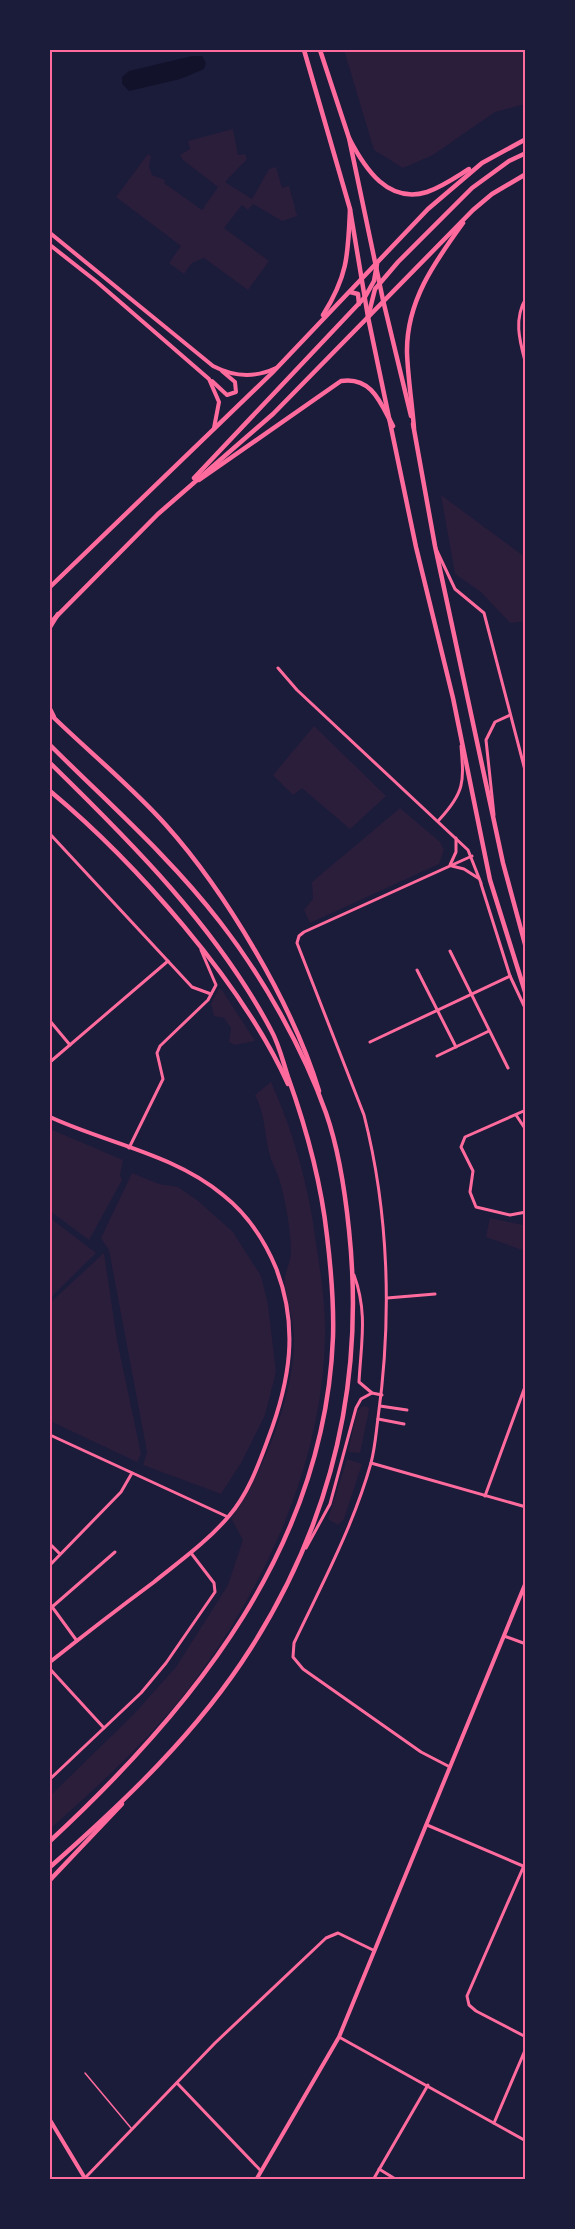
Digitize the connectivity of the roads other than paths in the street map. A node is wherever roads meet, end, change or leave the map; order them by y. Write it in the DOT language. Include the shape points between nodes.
graph roads {
  1 [pos="304,50"];
  2 [pos="320,50"];
  3 [pos="350,138"];
  4 [pos="525,139"];
  5 [pos="525,153"];
  6 [pos="482,163"];
  7 [pos="525,174"];
  8 [pos="350,209"];
  9 [pos="473,210"];
  10 [pos="50,233"];
  11 [pos="50,245"];
  12 [pos="377,263"];
  13 [pos="362,280"];
  14 [pos="380,280"];
  15 [pos="348,294"];
  16 [pos="365,297"];
  17 [pos="525,298"];
  18 [pos="383,300"];
  19 [pos="358,304"];
  20 [pos="368,317"];
  21 [pos="319,322"];
  22 [pos="525,365"];
  23 [pos="277,367"];
  24 [pos="220,370"];
  25 [pos="209,380"];
  26 [pos="393,426"];
  27 [pos="414,428"];
  28 [pos="213,430"];
  29 [pos="180,493"];
  30 [pos="435,546"];
  31 [pos="50,587"];
  32 [pos="50,625"];
  33 [pos="278,668"];
  34 [pos="50,709"];
  35 [pos="50,715"];
  36 [pos="510,715"];
  37 [pos="57,722"];
  38 [pos="460,735"];
  39 [pos="50,745"];
  40 [pos="50,763"];
  41 [pos="525,774"];
  42 [pos="50,791"];
  43 [pos="494,816"];
  44 [pos="439,820"];
  45 [pos="50,834"];
  46 [pos="456,838"];
  47 [pos="472,856"];
  48 [pos="450,866"];
  49 [pos="481,883"];
  50 [pos="200,948"];
  51 [pos="525,948"];
  52 [pos="450,951"];
  53 [pos="168,961"];
  54 [pos="417,970"];
  55 [pos="510,976"];
  56 [pos="472,993"];
  57 [pos="211,994"];
  58 [pos="525,995"];
  59 [pos="525,1010"];
  60 [pos="435,1011"];
  61 [pos="50,1021"];
  62 [pos="489,1031"];
  63 [pos="370,1042"];
  64 [pos="70,1045"];
  65 [pos="456,1047"];
  66 [pos="437,1056"];
  67 [pos="50,1062"];
  68 [pos="508,1068"];
  69 [pos="525,1110"];
  70 [pos="300,1111"];
  71 [pos="326,1111"];
  72 [pos="516,1116"];
  73 [pos="50,1117"];
  74 [pos="525,1130"];
  75 [pos="129,1148"];
  76 [pos="525,1212"];
  77 [pos="354,1275"];
  78 [pos="435,1294"];
  79 [pos="387,1298"];
  80 [pos="525,1384"];
  81 [pos="372,1393"];
  82 [pos="382,1395"];
  83 [pos="380,1406"];
  84 [pos="407,1410"];
  85 [pos="378,1419"];
  86 [pos="404,1424"];
  87 [pos="50,1435"];
  88 [pos="371,1462"];
  89 [pos="132,1473"];
  90 [pos="485,1496"];
  91 [pos="525,1507"];
  92 [pos="228,1517"];
  93 [pos="50,1544"];
  94 [pos="306,1548"];
  95 [pos="115,1552"];
  96 [pos="191,1553"];
  97 [pos="60,1554"];
  98 [pos="50,1565"];
  99 [pos="525,1582"];
  100 [pos="51,1606"];
  101 [pos="504,1636"];
  102 [pos="77,1641"];
  103 [pos="525,1644"];
  104 [pos="50,1662"];
  105 [pos="50,1669"];
  106 [pos="104,1728"];
  107 [pos="450,1767"];
  108 [pos="50,1779"];
  109 [pos="143,1781"];
  110 [pos="427,1826"];
  111 [pos="50,1841"];
  112 [pos="525,1861"];
  113 [pos="523,1866"];
  114 [pos="50,1867"];
  115 [pos="50,1880"];
  116 [pos="373,1950"];
  117 [pos="339,2037"];
  118 [pos="525,2037"];
  119 [pos="525,2048"];
  120 [pos="85,2073"];
  121 [pos="177,2083"];
  122 [pos="428,2085"];
  123 [pos="50,2120"];
  124 [pos="494,2123"];
  125 [pos="132,2129"];
  126 [pos="525,2141"];
  127 [pos="379,2169"];
  128 [pos="261,2171"];
  129 [pos="86,2179"];
  130 [pos="256,2180"];
  131 [pos="373,2180"];
  132 [pos="398,2180"];
  1 -- 8 [label="main road"];
  2 -- 3 [label="main road"];
  3 -- 6 [label="main road" via="375,178 401,192 426,192"];
  3 -- 12 [label="main road"];
  4 -- 6 [label="main road"];
  5 -- 14 [label="main road" via="460,198"];
  6 -- 12 [label="main road" via="429,209"];
  7 -- 9 [label="main road"];
  8 -- 13 [label="main road"];
  8 -- 21 [label="main road" via="343,280"];
  9 -- 18 [label="main road"];
  9 -- 27 [label="main road" via="428,274 410,319 407,354"];
  10 -- 24 [label="street"];
  11 -- 25 [label="street"];
  12 -- 13 [label="main road"];
  12 -- 14 [label="main road"];
  12 -- 16 [label="main road" via="374,281"];
  13 -- 15 [label="main road"];
  13 -- 16 [label="main road"];
  14 -- 18 [label="main road"];
  14 -- 20 [label="main road" via="371,298"];
  15 -- 19 [label="main road" via="358,294"];
  15 -- 21 [label="main road"];
  16 -- 19 [label="main road"];
  16 -- 20 [label="main road"];
  17 -- 22 [label="street" via="518,327"];
  18 -- 20 [label="main road"];
  18 -- 27 [label="main road"];
  19 -- 29 [label="main road"];
  20 -- 26 [label="main road"];
  20 -- 29 [label="main road" via="273,414"];
  21 -- 23 [label="main road"];
  23 -- 24 [label="street" via="246,375"];
  23 -- 28 [label="main road"];
  24 -- 25 [label="street" via="237,384 234,394 227,395"];
  25 -- 28 [label="street" via="219,402"];
  26 -- 29 [label="main road" via="371,388 357,381 341,381"];
  26 -- 38 [label="main road" via="416,547"];
  27 -- 30 [label="main road"];
  28 -- 31 [label="main road"];
  29 -- 32 [label="main road"];
  30 -- 36 [label="street" via="455,589 484,613"];
  30 -- 43 [label="main road"];
  33 -- 44 [label="street"];
  34 -- 37 [label="main road"];
  35 -- 37 [label="main road"];
  36 -- 41 [label="street"];
  36 -- 43 [label="street" via="495,722 486,740"];
  37 -- 71 [label="main road" via="165,824 192,857 293,1022"];
  38 -- 44 [label="street" via="461,792"];
  38 -- 58 [label="main road" via="490,880"];
  39 -- 71 [label="main road" via="182,876 221,923 274,1004"];
  40 -- 70 [label="main road" via="172,890 218,946 273,1033"];
  42 -- 50 [label="main road" via="136,875"];
  43 -- 51 [label="main road"];
  44 -- 46 [label="street"];
  45 -- 53 [label="street"];
  46 -- 47 [label="street"];
  46 -- 48 [label="street"];
  47 -- 48 [label="street"];
  47 -- 49 [label="street"];
  48 -- 49 [label="street" via="471,872"];
  48 -- 79 [label="street" via="298,936 297,943 364,1115 382,1232"];
  49 -- 55 [label="street"];
  50 -- 57 [label="street" via="216,985"];
  50 -- 70 [label="main road" via="256,1026"];
  52 -- 56 [label="street"];
  53 -- 57 [label="street" via="192,987"];
  53 -- 64 [label="street"];
  54 -- 60 [label="street"];
  55 -- 56 [label="street"];
  55 -- 59 [label="street"];
  56 -- 60 [label="street"];
  56 -- 62 [label="street"];
  57 -- 75 [label="street" via="160,1046 157,1053 163,1079"];
  60 -- 63 [label="street"];
  60 -- 65 [label="street"];
  61 -- 64 [label="street"];
  62 -- 65 [label="street"];
  62 -- 68 [label="street"];
  64 -- 67 [label="street"];
  65 -- 66 [label="street"];
  69 -- 72 [label="street"];
  70 -- 111 [label="main road" via="314,1154 331,1269 333,1326 326,1402 313,1465 291,1527 263,1585 207,1673 111,1783"];
  71 -- 77 [label="main road" via="346,1197"];
  72 -- 74 [label="street"];
  72 -- 76 [label="street" via="465,1137 461,1147 473,1171 470,1192 476,1208 510,1215"];
  73 -- 75 [label="street"];
  75 -- 92 [label="street" via="183,1169 239,1209 265,1242 282,1285 292,1340 285,1391 256,1472"];
  77 -- 81 [label="street" via="362,1298 364,1334 359,1382"];
  77 -- 94 [label="main road" via="351,1354 340,1442"];
  78 -- 79 [label="street"];
  79 -- 82 [label="street"];
  80 -- 90 [label="street"];
  81 -- 82 [label="street"];
  81 -- 94 [label="street" via="356,1408 330,1504"];
  82 -- 83 [label="street"];
  83 -- 84 [label="street"];
  83 -- 85 [label="street"];
  85 -- 86 [label="street"];
  85 -- 88 [label="street"];
  87 -- 89 [label="street"];
  88 -- 90 [label="street"];
  88 -- 107 [label="street" via="334,1564 294,1643 293,1657 303,1669 420,1752"];
  89 -- 92 [label="street"];
  89 -- 97 [label="street" via="121,1492"];
  90 -- 91 [label="street"];
  92 -- 96 [label="street"];
  93 -- 97 [label="street"];
  94 -- 109 [label="main road" via="231,1678"];
  95 -- 100 [label="street"];
  96 -- 102 [label="street"];
  96 -- 106 [label="street" via="214,1583 215,1592 156,1676"];
  97 -- 98 [label="street"];
  99 -- 101 [label="street"];
  100 -- 102 [label="street"];
  101 -- 103 [label="street"];
  101 -- 107 [label="street"];
  102 -- 104 [label="street"];
  105 -- 106 [label="street"];
  106 -- 108 [label="street"];
  107 -- 110 [label="street"];
  109 -- 114 [label="main road"];
  109 -- 115 [label="main road"];
  110 -- 113 [label="street"];
  110 -- 116 [label="street"];
  112 -- 113 [label="street"];
  113 -- 118 [label="street" via="467,1996 476,2011"];
  116 -- 117 [label="street"];
  116 -- 121 [label="street" via="338,1933 326,1938"];
  117 -- 122 [label="street"];
  117 -- 128 [label="street"];
  119 -- 124 [label="street"];
  120 -- 125 [label="lane"];
  121 -- 125 [label="street"];
  121 -- 128 [label="street"];
  122 -- 124 [label="street"];
  122 -- 127 [label="street"];
  123 -- 129 [label="street"];
  124 -- 126 [label="street"];
  125 -- 129 [label="street"];
  127 -- 131 [label="street"];
  127 -- 132 [label="street"];
  128 -- 130 [label="street"];
}
